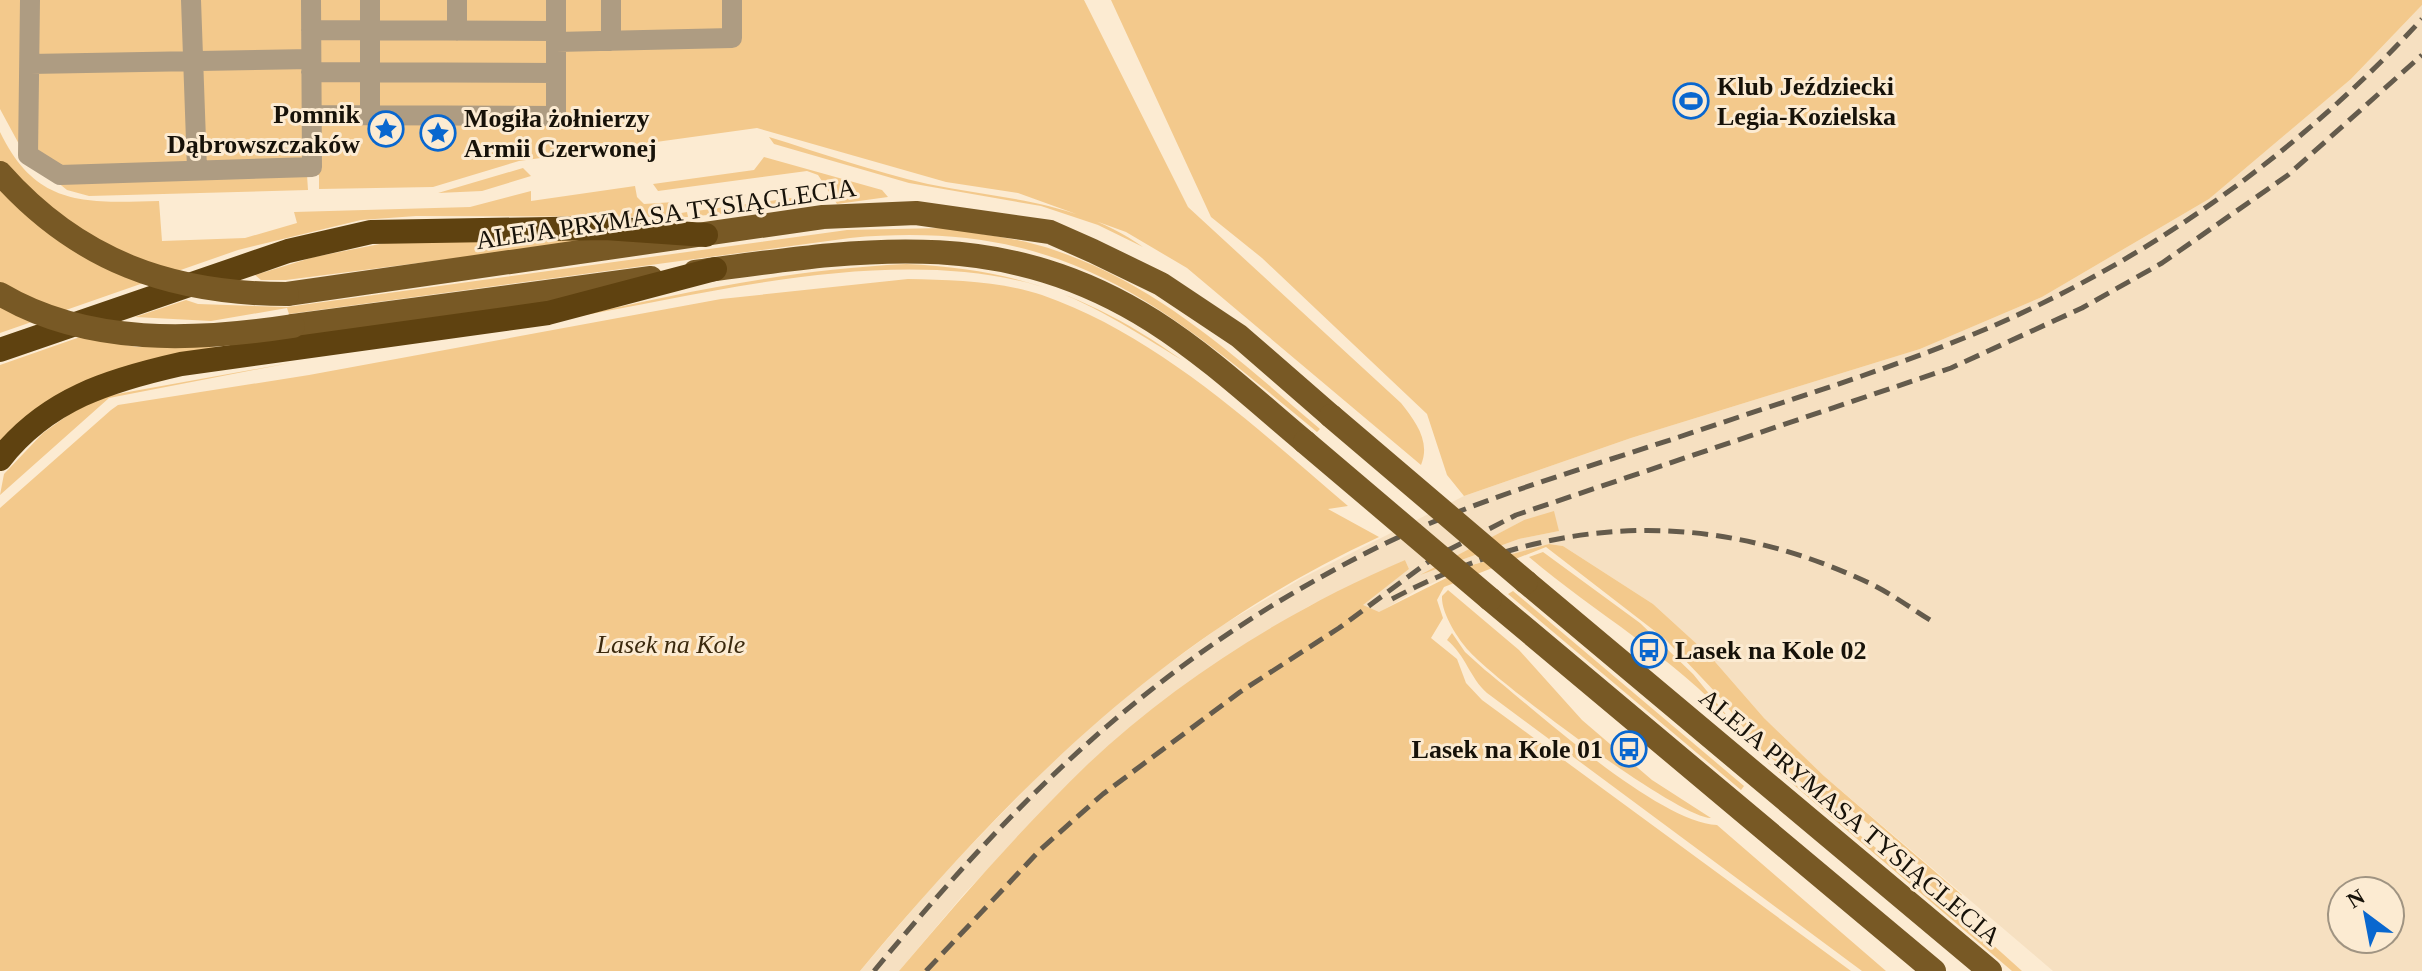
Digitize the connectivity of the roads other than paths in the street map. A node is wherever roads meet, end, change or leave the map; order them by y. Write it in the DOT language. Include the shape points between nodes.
graph roads {
  1 [pos="30,0"];
  2 [pos="191,0"];
  3 [pos="311,0"];
  4 [pos="370,0"];
  5 [pos="457,0"];
  6 [pos="556,0"];
  7 [pos="611,0"];
  8 [pos="732,0"];
  9 [pos="311,30"];
  10 [pos="370,30"];
  11 [pos="457,31"];
  12 [pos="556,36"];
  13 [pos="611,41"];
  14 [pos="193,61"];
  15 [pos="30,64"];
  16 [pos="311,66"];
  17 [pos="370,72"];
  18 [pos="556,73"];
  19 [pos="311,115"];
  20 [pos="370,115"];
  21 [pos="197,169"];
  22 [pos="0,173"];
  23 [pos="706,235"];
  24 [pos="715,269"];
  25 [pos="0,294"];
  26 [pos="0,350"];
  27 [pos="0,459"];
  28 [pos="1934,971"];
  29 [pos="1990,971"];
  1 -- 15 [label="street"];
  2 -- 14 [label="street"];
  3 -- 9 [label="street"];
  4 -- 10 [label="street"];
  5 -- 11 [label="street"];
  6 -- 12 [label="street"];
  7 -- 13 [label="street"];
  8 -- 13 [label="street" via="732,38"];
  9 -- 10 [label="street"];
  9 -- 16 [label="street"];
  10 -- 11 [label="street"];
  10 -- 17 [label="street"];
  11 -- 12 [label="street"];
  12 -- 13 [label="street"];
  12 -- 18 [label="street"];
  14 -- 15 [label="street"];
  14 -- 16 [label="street"];
  14 -- 21 [label="street"];
  15 -- 21 [label="street" via="28,155 60,175"];
  16 -- 17 [label="street"];
  16 -- 19 [label="street"];
  17 -- 18 [label="street"];
  17 -- 20 [label="street"];
  18 -- 20 [label="street" via="556,116"];
  19 -- 20 [label="street"];
  19 -- 21 [label="street" via="312,167"];
  22 -- 23 [label="main road, ALEJA PRYMASA TYSIĄCLECIA, bridge" via="66,235 115,260 205,290 287,294"];
  23 -- 26 [label="highway" via="605,228 371,232 264,259"];
  23 -- 29 [label="main road, ALEJA PRYMASA TYSIĄCLECIA, bridge" via="838,215 916,213 1050,232 1161,284 1239,336"];
  24 -- 25 [label="main road, bridge" via="232,335 159,337 105,330 54,318"];
  24 -- 27 [label="highway" via="548,313 129,375 62,403 25,431"];
  24 -- 28 [label="main road, bridge" via="918,249 981,255 1058,274 1154,321 1218,368"];
}
